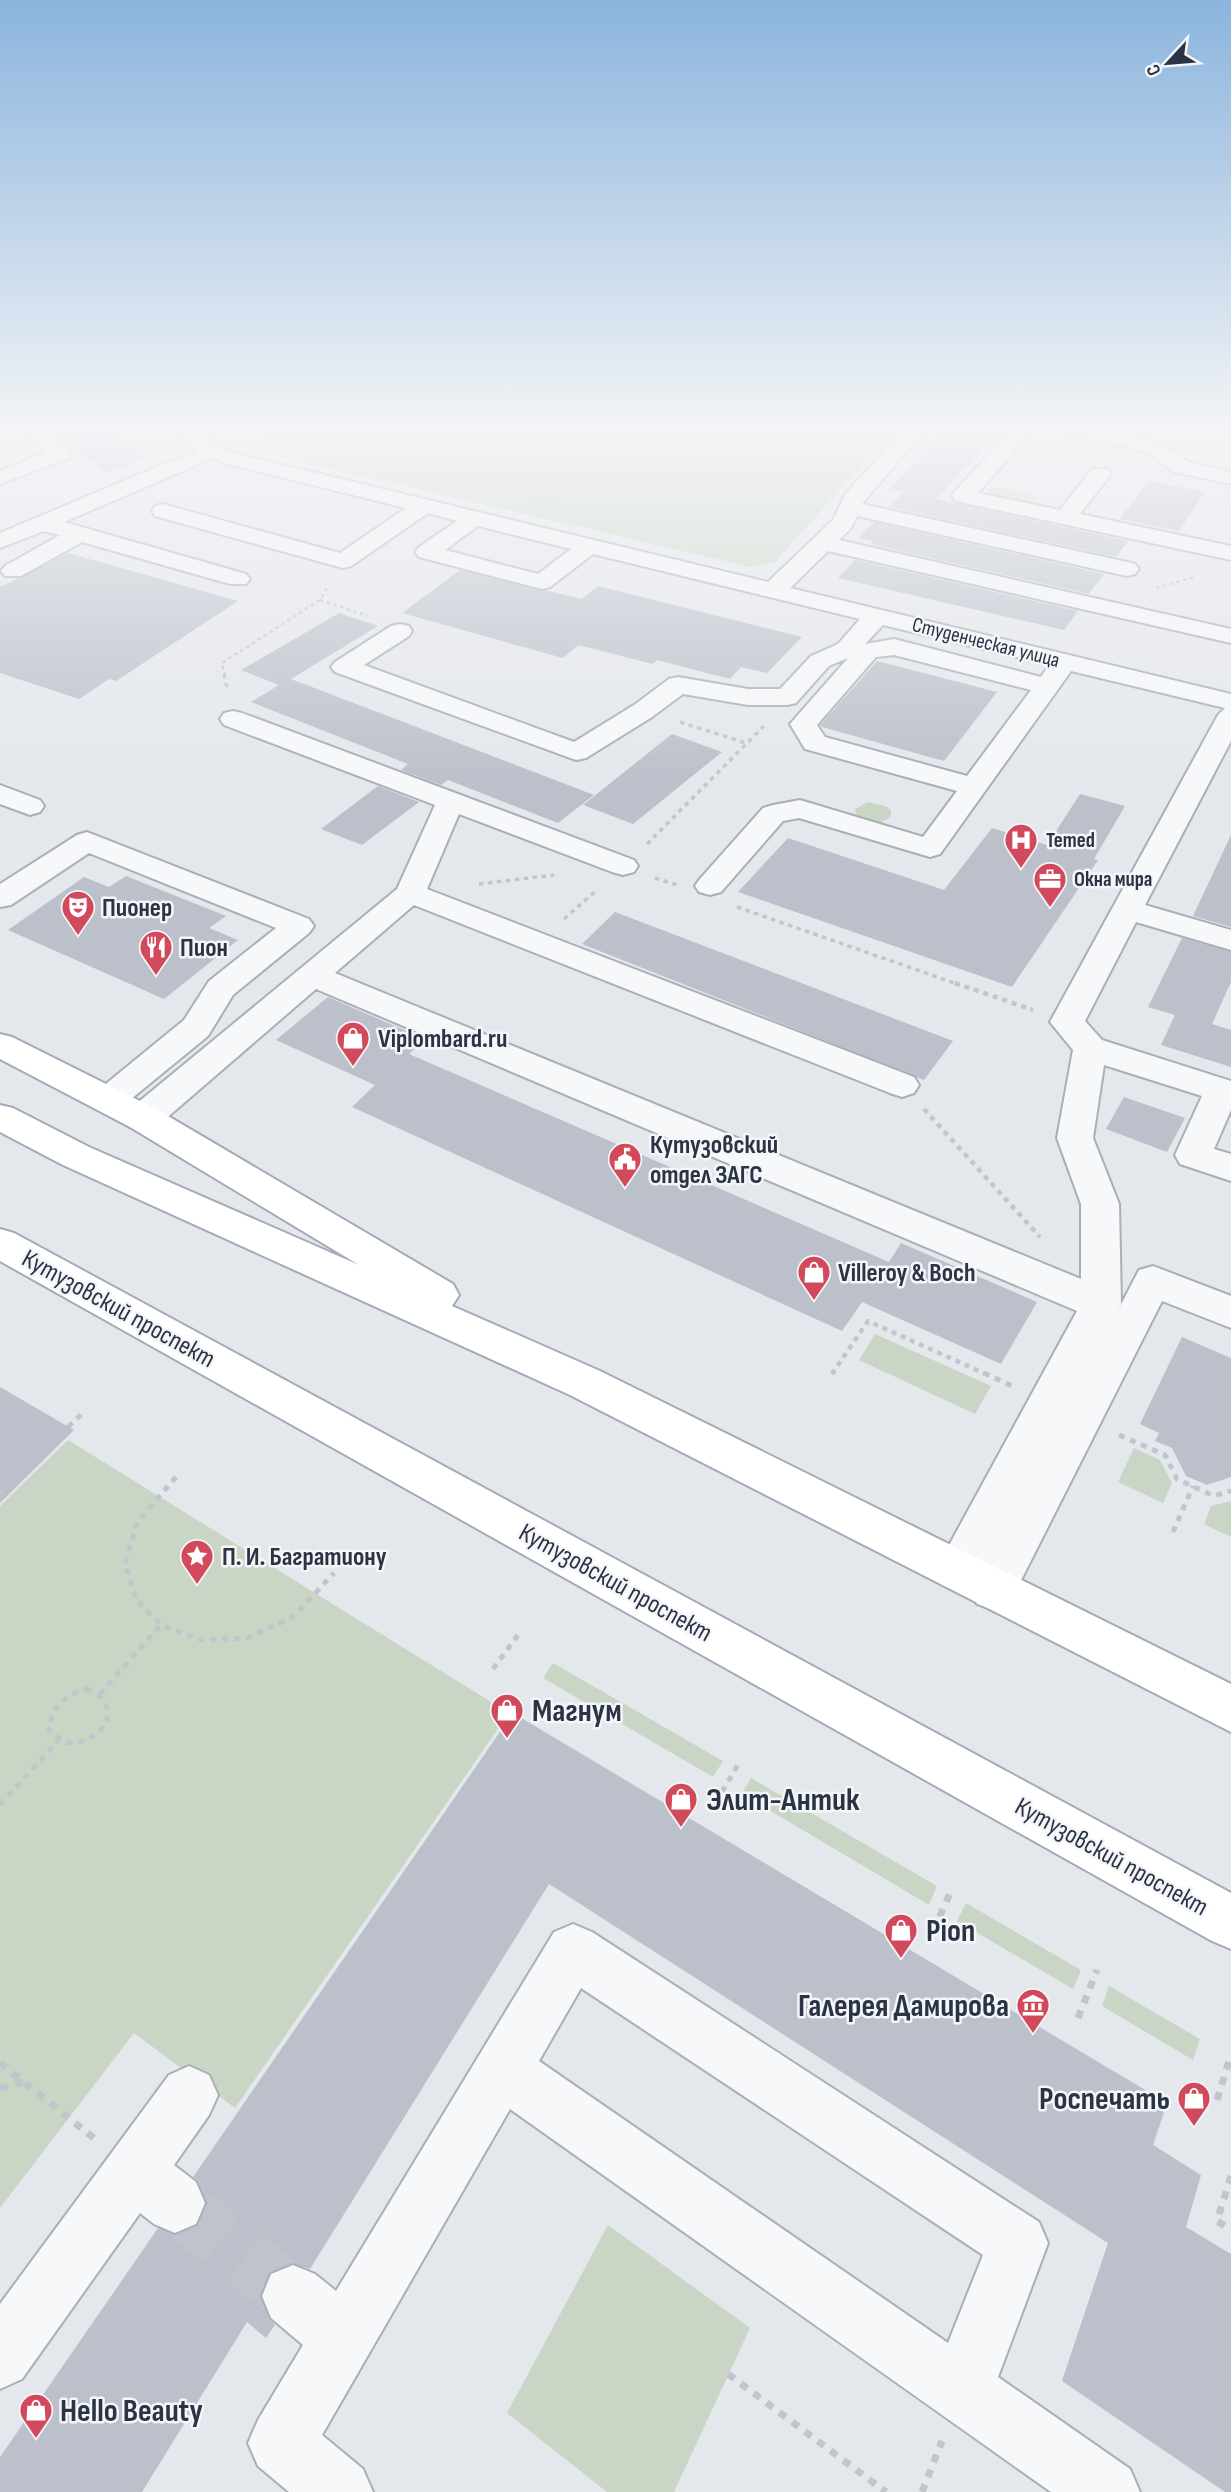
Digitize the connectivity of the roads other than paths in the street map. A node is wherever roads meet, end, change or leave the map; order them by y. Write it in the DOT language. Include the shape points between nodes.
graph roads {
  1 [pos="55,547"];
  2 [pos="126,547"];
  3 [pos="294,547"];
  4 [pos="363,547"];
  5 [pos="434,547"];
  6 [pos="587,547"];
  7 [pos="594,547"];
  8 [pos="819,547"];
  9 [pos="843,547"];
  10 [pos="930,547"];
  11 [pos="983,547"];
  12 [pos="1020,547"];
  13 [pos="1141,547"];
  14 [pos="1169,547"];
  15 [pos="1204,547"];
  16 [pos="1182,550"];
  17 [pos="1231,553"];
  18 [pos="915,564"];
  19 [pos="13,571"];
  20 [pos="960,574"];
  21 [pos="1122,575"];
  22 [pos="238,579"];
  23 [pos="774,590"];
  24 [pos="1101,606"];
  25 [pos="886,618"];
  26 [pos="400,631"];
  27 [pos="1231,636"];
  28 [pos="879,649"];
  29 [pos="1065,661"];
  30 [pos="1047,685"];
  31 [pos="1228,699"];
  32 [pos="233,719"];
  33 [pos="974,787"];
  34 [pos="0,793"];
  35 [pos="450,803"];
  36 [pos="30,806"];
  37 [pos="623,866"];
  38 [pos="410,893"];
  39 [pos="710,894"];
  40 [pos="0,898"];
  41 [pos="1128,910"];
  42 [pos="1231,940"];
  43 [pos="312,975"];
  44 [pos="1078,1035"];
  45 [pos="0,1045"];
  46 [pos="902,1085"];
  47 [pos="1226,1091"];
  48 [pos="108,1100"];
  49 [pos="0,1117"];
  50 [pos="143,1118"];
  51 [pos="1231,1168"];
  52 [pos="0,1243"];
  53 [pos="1101,1304"];
  54 [pos="1231,1313"];
  55 [pos="585,1382"];
  56 [pos="1073,1397"];
  57 [pos="976,1580"];
  58 [pos="1231,1709"];
  59 [pos="1231,1922"];
  60 [pos="502,2069"];
  61 [pos="189,2095"];
  62 [pos="293,2296"];
  63 [pos="343,2337"];
  64 [pos="0,2357"];
  65 [pos="961,2391"];
  66 [pos="340,2492"];
  67 [pos="1107,2492"];
  1 -- 19 [label="street"];
  2 -- 22 [label="street"];
  3 -- 4 [label="street" via="343,561"];
  5 -- 6 [label="street" via="427,552 542,582"];
  7 -- 23 [label="street, Студенческая улица"];
  8 -- 23 [label="street"];
  9 -- 18 [label="street"];
  10 -- 18 [label="street"];
  11 -- 20 [label="street"];
  12 -- 21 [label="street"];
  13 -- 21 [label="street"];
  14 -- 16 [label="street"];
  15 -- 17 [label="street"];
  18 -- 20 [label="street"];
  20 -- 24 [label="street"];
  21 -- 24 [label="street"];
  23 -- 25 [label="street, Студенческая улица"];
  24 -- 27 [label="street"];
  25 -- 26 [label="street" via="847,649 820,661 787,697 748,697 678,685 576,752 344,667"];
  25 -- 28 [label="street" via="874,643"];
  25 -- 29 [label="street, Студенческая улица"];
  28 -- 30 [label="street" via="894,647"];
  28 -- 33 [label="street" via="868,651 803,724 816,743"];
  29 -- 30 [label="street"];
  29 -- 31 [label="street, Студенческая улица"];
  30 -- 33 [label="street"];
  31 -- 41 [label="street"];
  32 -- 35 [label="street"];
  33 -- 39 [label="street" via="930,848 800,809 773,814"];
  34 -- 36 [label="street"];
  35 -- 37 [label="street"];
  35 -- 38 [label="street"];
  38 -- 43 [label="street"];
  38 -- 46 [label="street"];
  40 -- 48 [label="street" via="87,841 298,926 221,988 196,1028"];
  41 -- 42 [label="street"];
  41 -- 44 [label="street"];
  43 -- 50 [label="street"];
  43 -- 53 [label="street"];
  44 -- 47 [label="street"];
  44 -- 53 [label="street" via="1075,1138 1100,1204"];
  45 -- 48 [label="main road"];
  47 -- 51 [label="street" via="1193,1155"];
  48 -- 50 [label="main road"];
  49 -- 55 [label="main road" via="76,1156"];
  50 -- 55 [label="main road"];
  52 -- 59 [label="main road, Кутузовский проспект"];
  53 -- 56 [label="street"];
  54 -- 56 [label="street" via="1153,1281"];
  55 -- 57 [label="main road"];
  56 -- 57 [label="street"];
  57 -- 58 [label="main road"];
  60 -- 63 [label="street"];
  60 -- 65 [label="street"];
  60 -- 65 [label="street" via="573,1951 1018,2243"];
  61 -- 64 [label="street" via="155,2187"];
  62 -- 63 [label="street"];
  63 -- 66 [label="street" via="281,2443"];
  65 -- 67 [label="street"];
}
